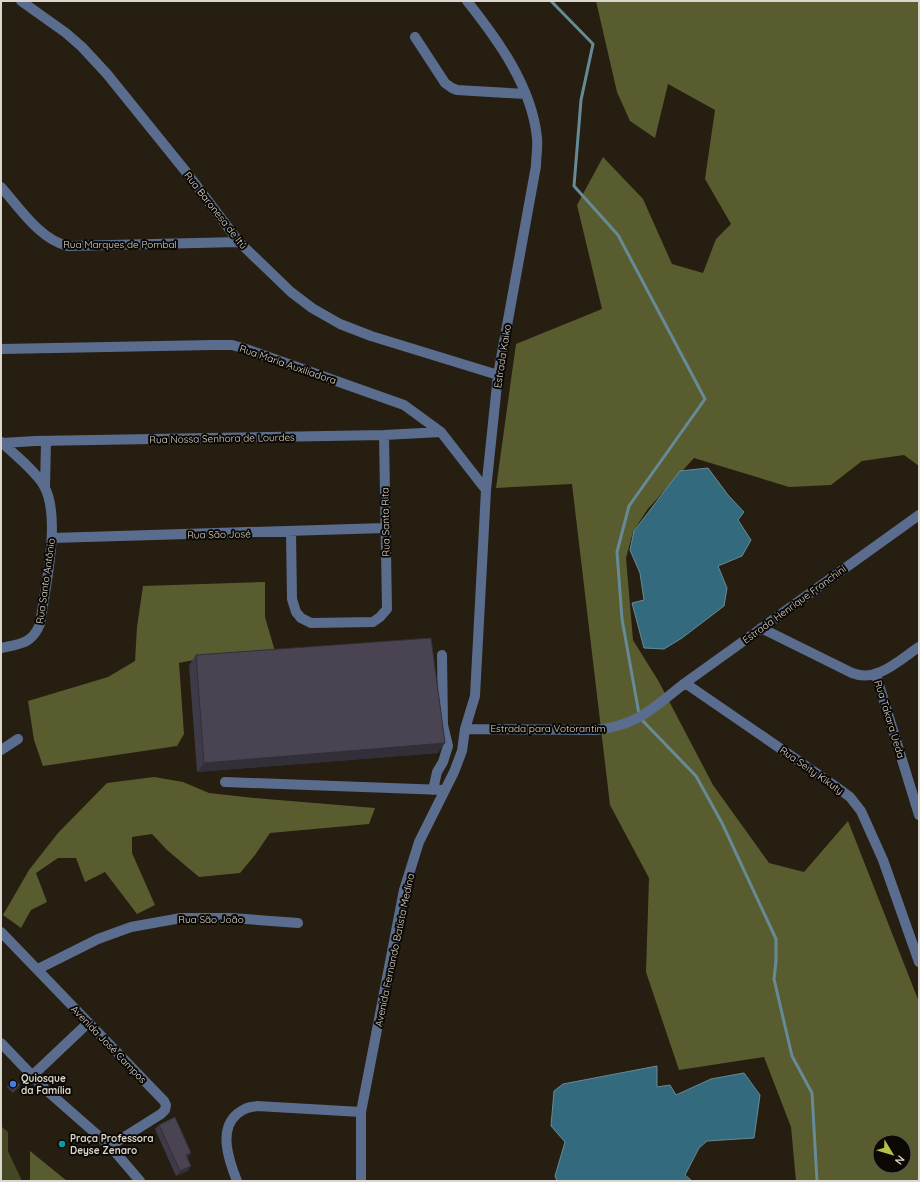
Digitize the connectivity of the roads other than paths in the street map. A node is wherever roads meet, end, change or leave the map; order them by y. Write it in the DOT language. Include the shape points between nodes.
graph roads {
  1 [pos="21,1"];
  2 [pos="467,1"];
  3 [pos="415,36"];
  4 [pos="525,94"];
  5 [pos="1,187"];
  6 [pos="239,242"];
  7 [pos="1,349"];
  8 [pos="498,375"];
  9 [pos="442,432"];
  10 [pos="384,435"];
  11 [pos="46,441"];
  12 [pos="2,443"];
  13 [pos="45,488"];
  14 [pos="486,490"];
  15 [pos="919,516"];
  16 [pos="385,528"];
  17 [pos="291,532"];
  18 [pos="52,538"];
  19 [pos="761,628"];
  20 [pos="919,647"];
  21 [pos="1,648"];
  22 [pos="442,655"];
  23 [pos="876,675"];
  24 [pos="686,683"];
  25 [pos="670,695"];
  26 [pos="465,729"];
  27 [pos="18,739"];
  28 [pos="1,750"];
  29 [pos="224,782"];
  30 [pos="433,790"];
  31 [pos="444,790"];
  32 [pos="919,815"];
  33 [pos="298,923"];
  34 [pos="1,932"];
  35 [pos="919,962"];
  36 [pos="38,969"];
  37 [pos="88,1024"];
  38 [pos="1,1043"];
  39 [pos="32,1076"];
  40 [pos="361,1112"];
  41 [pos="110,1146"];
  42 [pos="140,1181"];
  43 [pos="237,1181"];
  44 [pos="361,1181"];
  1 -- 6 [label="street, Rua Baronesa de Itú" via="82,47 107,74"];
  2 -- 4 [label="street, Estrada Kaiko" via="490,31 513,68"];
  3 -- 4 [label="street" via="445,83 452,88"];
  4 -- 8 [label="street, Estrada Kaiko" via="534,118 537,140 536,166"];
  5 -- 6 [label="street, Rua Marques de Pombal" via="37,227 58,244 68,246"];
  6 -- 8 [label="street, Rua Baronesa de Itú" via="291,292 328,318 371,336"];
  7 -- 9 [label="street, Rua Maria Auxiliadora" via="232,345 404,405"];
  8 -- 14 [label="street, Estrada Kaiko"];
  9 -- 10 [label="street, Rua Nossa Senhora de Lourdes"];
  9 -- 14 [label="street, Rua Maria Auxiliadora"];
  10 -- 11 [label="street, Rua Nossa Senhora de Lourdes"];
  10 -- 16 [label="street, Rua Santa Rita"];
  11 -- 12 [label="street, Rua Nossa Senhora de Lourdes"];
  11 -- 13 [label="street"];
  12 -- 13 [label="street, Rua Santo Antônio"];
  13 -- 18 [label="street, Rua Santo Antônio" via="50,503"];
  14 -- 26 [label="street, Estrada Kaiko" via="474,696"];
  15 -- 19 [label="street, Estrada Henrique Franchini"];
  16 -- 17 [label="street, Rua São José"];
  16 -- 17 [label="street, Rua Santa Rita" via="387,609 373,622 311,623 301,618 292,599"];
  17 -- 18 [label="street, Rua São José"];
  18 -- 21 [label="street, Rua Santo Antônio" via="37,632 24,643"];
  19 -- 23 [label="street, Rua Takara Ueda" via="859,676"];
  19 -- 24 [label="street, Estrada Henrique Franchini"];
  20 -- 23 [label="street"];
  22 -- 30 [label="street" via="443,725 448,746 437,772"];
  23 -- 32 [label="street, Rua Takara Ueda"];
  24 -- 25 [label="street, Estrada Henrique Franchini"];
  24 -- 35 [label="street, Rua Seity Kikuty" via="850,797 861,812 883,860"];
  25 -- 26 [label="street, Estrada para Votorantim" via="646,714 612,728"];
  26 -- 31 [label="street, Avenida Fernando Batista Medina" via="462,752"];
  27 -- 28 [label="street"];
  29 -- 30 [label="street"];
  30 -- 31 [label="street"];
  31 -- 40 [label="street, Avenida Fernando Batista Medina" via="419,842 404,890"];
  33 -- 36 [label="street, Rua São João" via="232,918 181,918 138,926 98,938"];
  34 -- 36 [label="street, Avenida José Campos"];
  36 -- 37 [label="street, Avenida José Campos"];
  37 -- 39 [label="street"];
  37 -- 41 [label="street, Avenida José Campos" via="166,1105 161,1114"];
  38 -- 39 [label="street"];
  39 -- 41 [label="street"];
  40 -- 43 [label="street" via="257,1106 244,1109 228,1126 226,1138"];
  40 -- 44 [label="street, Avenida Fernando Batista Medina"];
  41 -- 42 [label="street"];
}
